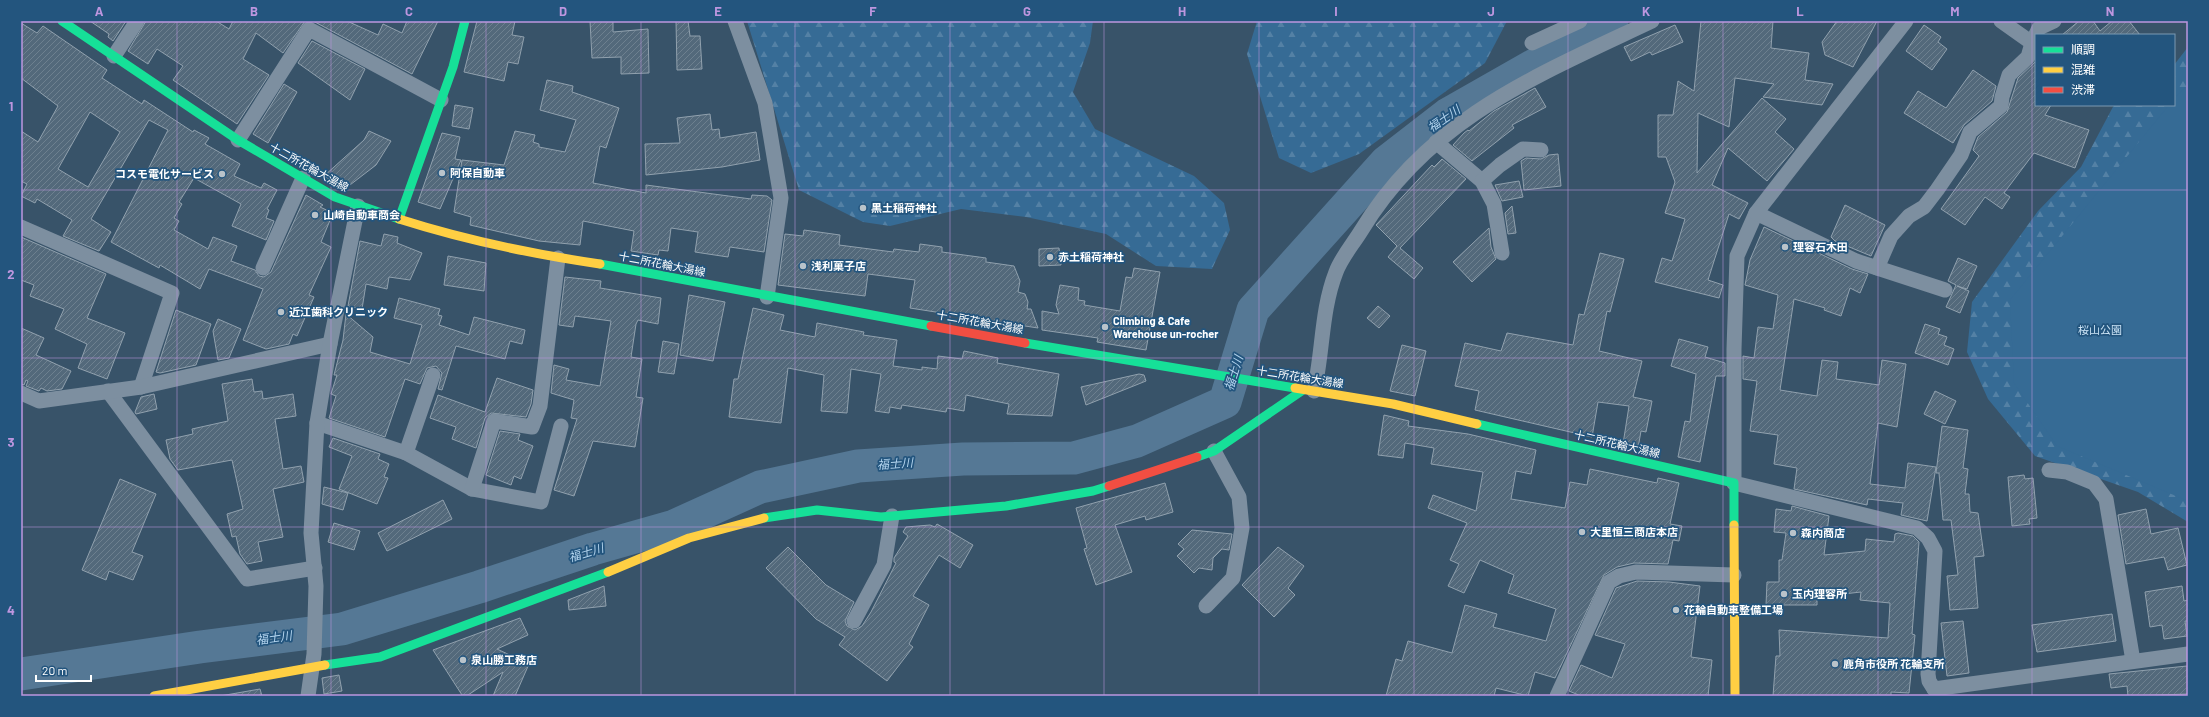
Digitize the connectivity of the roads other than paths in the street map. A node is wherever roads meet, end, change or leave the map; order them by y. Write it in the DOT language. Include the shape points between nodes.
graph roads {
  1 [pos="62,21"];
  2 [pos="137,21"];
  3 [pos="465,21"];
  4 [pos="735,21"];
  5 [pos="1580,21"];
  6 [pos="1652,21"];
  7 [pos="1906,21"];
  8 [pos="2000,21"];
  9 [pos="2054,21"];
  10 [pos="2036,34"];
  11 [pos="2035,37"];
  12 [pos="1532,43"];
  13 [pos="2032,43"];
  14 [pos="114,56"];
  15 [pos="441,100"];
  16 [pos="238,140"];
  17 [pos="1436,142"];
  18 [pos="1541,150"];
  19 [pos="303,178"];
  20 [pos="1482,181"];
  21 [pos="358,206"];
  22 [pos="1756,213"];
  23 [pos="399,219"];
  24 [pos="21,228"];
  25 [pos="1502,253"];
  26 [pos="558,258"];
  27 [pos="263,268"];
  28 [pos="1877,268"];
  29 [pos="1945,290"];
  30 [pos="767,297"];
  31 [pos="330,344"];
  32 [pos="433,375"];
  33 [pos="141,387"];
  34 [pos="1309,390"];
  35 [pos="108,391"];
  36 [pos="21,393"];
  37 [pos="317,424"];
  38 [pos="561,426"];
  39 [pos="1214,451"];
  40 [pos="406,453"];
  41 [pos="2049,470"];
  42 [pos="1734,483"];
  43 [pos="472,489"];
  44 [pos="892,516"];
  45 [pos="315,568"];
  46 [pos="1734,575"];
  47 [pos="1206,606"];
  48 [pos="854,621"];
  49 [pos="2188,654"];
  50 [pos="313,661"];
  51 [pos="2133,661"];
  52 [pos="1934,693"];
  53 [pos="154,696"];
  54 [pos="308,696"];
  55 [pos="1557,696"];
  56 [pos="1735,696"];
  1 -- 14 [label="main road, 十二所花輪大湯線"];
  2 -- 14 [label="street"];
  3 -- 15 [label="main road"];
  4 -- 30 [label="street" via="764,103 781,198"];
  5 -- 12 [label="street"];
  6 -- 17 [label="street" via="1514,88 1460,122"];
  7 -- 22 [label="street"];
  8 -- 13 [label="street"];
  9 -- 10 [label="street" via="2039,28"];
  11 -- 13 [label="street"];
  13 -- 28 [label="street" via="2028,57 2009,75 2001,106 1970,132 1961,155 1937,190 1924,207 1909,216 1891,236"];
  14 -- 16 [label="main road, 十二所花輪大湯線"];
  15 -- 16 [label="street" via="309,29"];
  15 -- 23 [label="main road"];
  16 -- 19 [label="main road, 十二所花輪大湯線"];
  17 -- 20 [label="street"];
  17 -- 34 [label="street" via="1412,163 1375,208 1336,272"];
  18 -- 20 [label="street" via="1523,149"];
  19 -- 21 [label="main road, 十二所花輪大湯線" via="335,197"];
  19 -- 27 [label="street"];
  20 -- 25 [label="street" via="1494,204"];
  21 -- 23 [label="main road, 十二所花輪大湯線"];
  21 -- 31 [label="street"];
  22 -- 28 [label="street" via="1856,261"];
  22 -- 42 [label="street" via="1737,256"];
  23 -- 26 [label="main road, 十二所花輪大湯線" via="456,237"];
  24 -- 33 [label="street" via="172,293"];
  26 -- 30 [label="main road, 十二所花輪大湯線" via="638,270"];
  26 -- 43 [label="street" via="540,406 532,427 494,421"];
  28 -- 29 [label="street"];
  30 -- 34 [label="main road, 十二所花輪大湯線"];
  31 -- 33 [label="street"];
  31 -- 37 [label="street"];
  32 -- 40 [label="street"];
  33 -- 35 [label="street"];
  34 -- 39 [label="main road"];
  34 -- 42 [label="main road, 十二所花輪大湯線" via="1393,404"];
  35 -- 36 [label="street" via="39,401"];
  35 -- 45 [label="street" via="247,579"];
  37 -- 40 [label="street"];
  37 -- 45 [label="street" via="311,534"];
  38 -- 43 [label="street" via="540,502"];
  39 -- 44 [label="main road" via="1093,492 1006,506"];
  39 -- 47 [label="street" via="1239,497 1242,528 1233,578"];
  40 -- 43 [label="street"];
  41 -- 51 [label="street" via="2067,472 2094,483 2106,499"];
  42 -- 46 [label="main road"];
  42 -- 52 [label="street" via="1917,528 1928,538 1935,551 1928,674"];
  44 -- 48 [label="street" via="884,565"];
  44 -- 50 [label="main road" via="816,510 776,515 689,538 605,573 380,657"];
  45 -- 50 [label="street"];
  46 -- 55 [label="street" via="1636,572 1619,576 1609,582"];
  46 -- 56 [label="main road"];
  49 -- 51 [label="street"];
  50 -- 53 [label="main road"];
  50 -- 54 [label="street"];
  51 -- 52 [label="street"];
}
